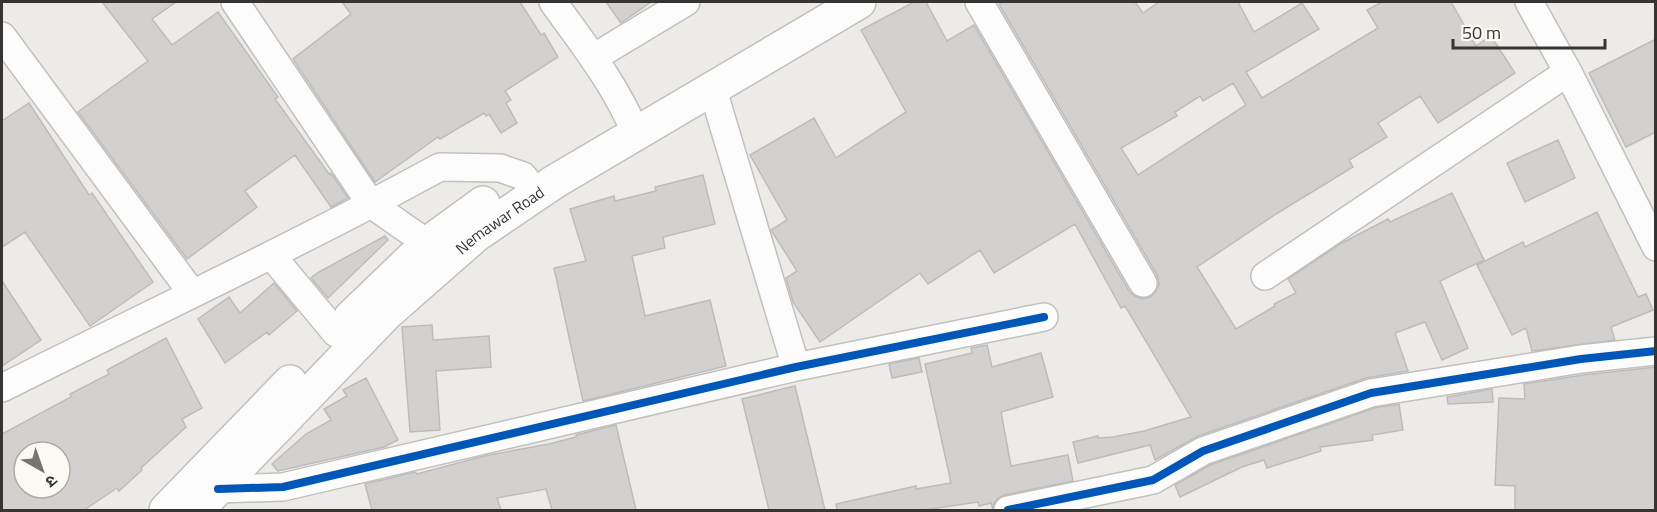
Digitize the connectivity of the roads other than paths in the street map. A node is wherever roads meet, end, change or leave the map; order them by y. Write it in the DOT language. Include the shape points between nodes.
graph roads {
  1 [pos="235,2"];
  2 [pos="553,2"];
  3 [pos="686,2"];
  4 [pos="816,2"];
  5 [pos="859,2"];
  6 [pos="979,2"];
  7 [pos="1529,2"];
  8 [pos="2,36"];
  9 [pos="593,58"];
  10 [pos="1568,72"];
  11 [pos="712,87"];
  12 [pos="631,123"];
  13 [pos="530,185"];
  14 [pos="371,204"];
  15 [pos="1656,247"];
  16 [pos="438,251"];
  17 [pos="272,256"];
  18 [pos="1265,276"];
  19 [pos="1143,283"];
  20 [pos="192,293"];
  21 [pos="1044,317"];
  22 [pos="336,333"];
  23 [pos="1656,351"];
  24 [pos="796,367"];
  25 [pos="2,388"];
  26 [pos="208,500"];
  27 [pos="166,510"];
  28 [pos="1008,510"];
  1 -- 14 [label="street"];
  2 -- 9 [label="street"];
  3 -- 9 [label="street"];
  4 -- 12 [label="highway, Nemawar Road"];
  5 -- 11 [label="highway, Nemawar Road"];
  6 -- 19 [label="street"];
  7 -- 10 [label="street"];
  8 -- 20 [label="street"];
  9 -- 12 [label="street"];
  10 -- 15 [label="street"];
  10 -- 18 [label="street"];
  11 -- 12 [label="highway, Nemawar Road"];
  11 -- 24 [label="street"];
  12 -- 13 [label="highway, Nemawar Road"];
  13 -- 14 [label="street" via="500,168 440,167"];
  13 -- 16 [label="highway, Nemawar Road" via="476,235"];
  14 -- 16 [label="street"];
  14 -- 17 [label="street"];
  16 -- 22 [label="highway, Nemawar Road"];
  16 -- 26 [label="highway, Nemawar Road" via="387,313"];
  17 -- 20 [label="street"];
  17 -- 22 [label="street"];
  20 -- 25 [label="street"];
  21 -- 24 [label="street"];
  22 -- 27 [label="highway, Nemawar Road"];
  23 -- 28 [label="street" via="1581,359 1371,393 1203,451 1153,480"];
  24 -- 26 [label="street" via="283,487"];
}
